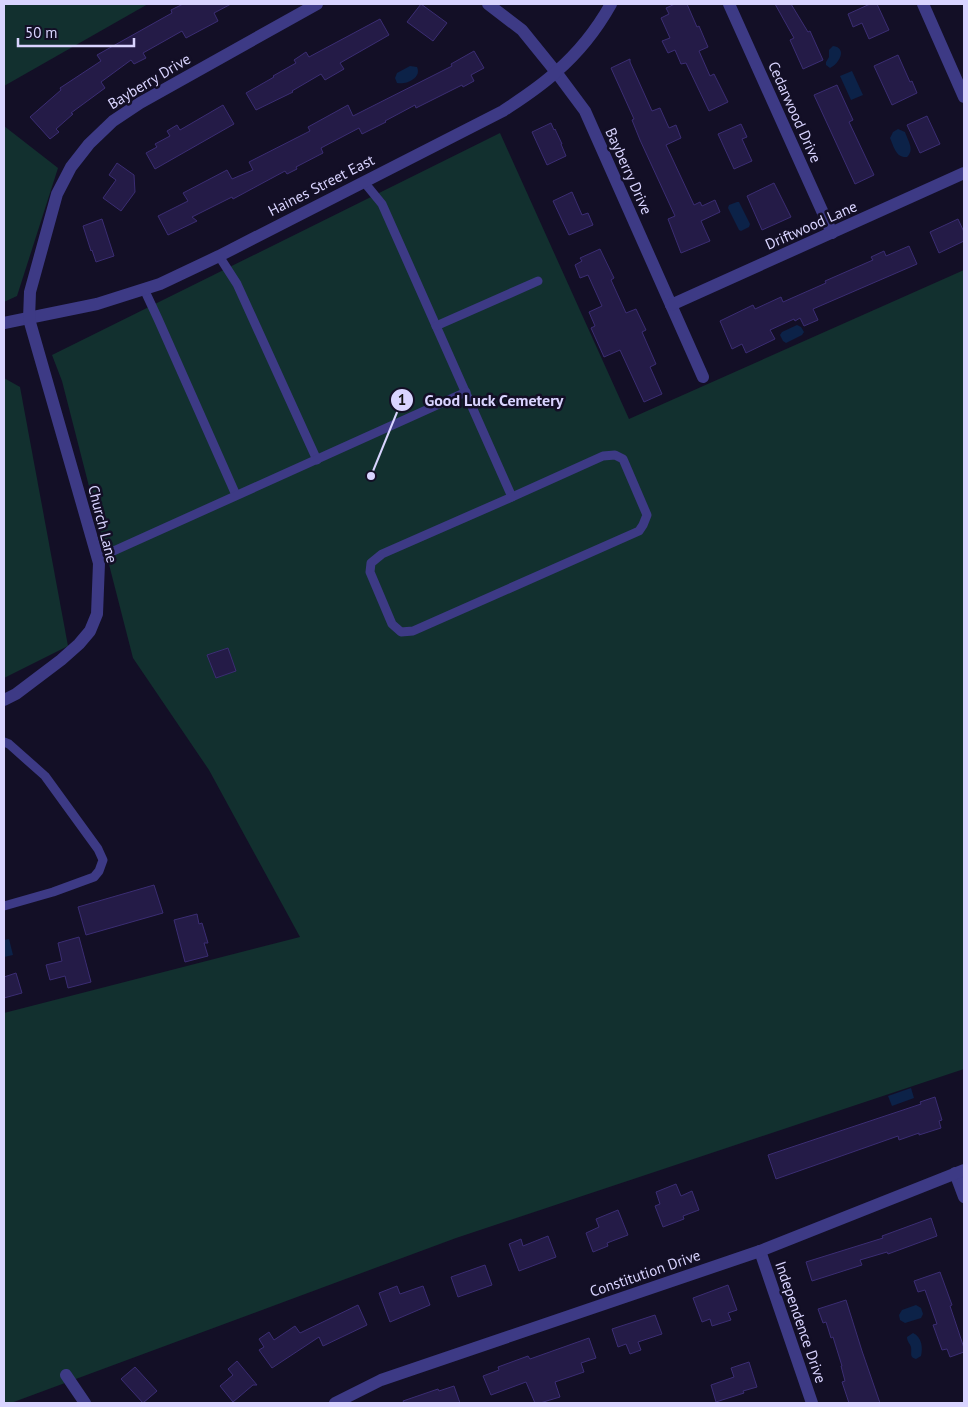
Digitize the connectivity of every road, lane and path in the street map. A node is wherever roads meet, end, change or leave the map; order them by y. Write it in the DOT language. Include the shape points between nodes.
graph roads {
  1 [pos="317,4"];
  2 [pos="488,4"];
  3 [pos="611,4"];
  4 [pos="729,4"];
  5 [pos="923,4"];
  6 [pos="556,72"];
  7 [pos="964,96"];
  8 [pos="964,173"];
  9 [pos="364,182"];
  10 [pos="832,233"];
  11 [pos="219,256"];
  12 [pos="538,281"];
  13 [pos="144,289"];
  14 [pos="671,305"];
  15 [pos="29,319"];
  16 [pos="4,323"];
  17 [pos="436,326"];
  18 [pos="703,377"];
  19 [pos="466,392"];
  20 [pos="317,460"];
  21 [pos="236,495"];
  22 [pos="512,497"];
  23 [pos="98,558"];
  24 [pos="4,700"];
  25 [pos="4,742"];
  26 [pos="4,906"];
  27 [pos="960,1172"];
  28 [pos="964,1197"];
  29 [pos="760,1251"];
  30 [pos="66,1375"];
  31 [pos="85,1403"];
  32 [pos="335,1403"];
  33 [pos="812,1403"];
  1 -- 15 [label="street, Bayberry Drive" via="140,103 113,121 89,144 71,167 57,194 30,292"];
  2 -- 6 [label="street, Bayberry Drive" via="522,30"];
  3 -- 6 [label="street, Haines Street East" via="584,44"];
  4 -- 10 [label="street, Cedarwood Drive"];
  5 -- 7 [label="street"];
  6 -- 9 [label="street, Haines Street East" via="503,111"];
  6 -- 14 [label="street, Bayberry Drive" via="585,111"];
  8 -- 10 [label="street, Driftwood Lane"];
  9 -- 11 [label="street, Haines Street East"];
  9 -- 17 [label="lane" via="382,204"];
  10 -- 14 [label="street, Driftwood Lane"];
  11 -- 13 [label="street, Haines Street East"];
  11 -- 20 [label="lane" via="237,284"];
  12 -- 17 [label="lane"];
  13 -- 15 [label="street, Haines Street East" via="97,304"];
  13 -- 21 [label="lane"];
  14 -- 18 [label="street, Bayberry Drive"];
  15 -- 16 [label="street, Haines Street East"];
  15 -- 23 [label="street, Church Lane"];
  17 -- 19 [label="lane"];
  19 -- 20 [label="lane"];
  19 -- 22 [label="lane"];
  20 -- 21 [label="lane"];
  21 -- 23 [label="lane"];
  22 -- 22 [label="lane" via="603,456 615,455 623,459 647,515 639,530 412,632 400,632 392,624 370,572 371,562 382,554"];
  23 -- 24 [label="street, Church Lane" via="97,614 90,631 61,660"];
  25 -- 26 [label="lane" via="45,776 103,860 94,877"];
  27 -- 28 [label="street"];
  27 -- 29 [label="street, Constitution Drive"];
  29 -- 32 [label="street, Constitution Drive" via="381,1380"];
  29 -- 33 [label="street, Independence Drive"];
  30 -- 31 [label="street"];
}
